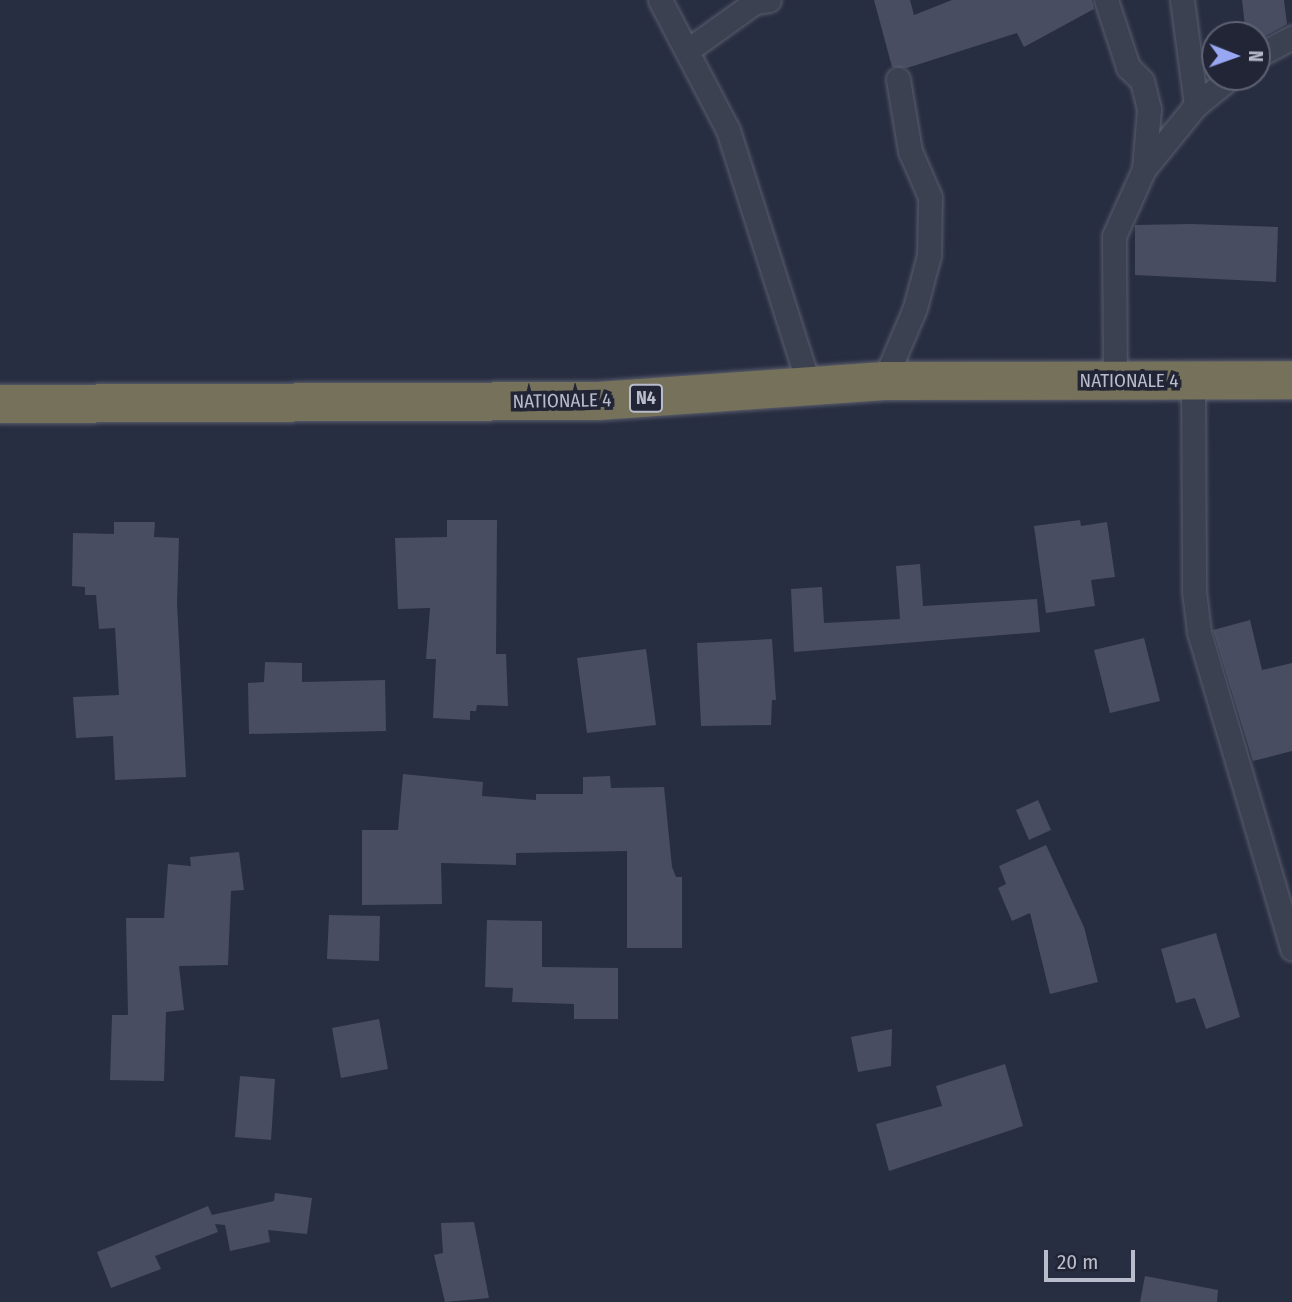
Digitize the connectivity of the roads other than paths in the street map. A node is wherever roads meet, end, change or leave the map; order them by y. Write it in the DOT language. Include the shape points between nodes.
graph roads {
  1 [pos="660,0"];
  2 [pos="769,0"];
  3 [pos="1106,0"];
  4 [pos="1182,0"];
  5 [pos="1292,37"];
  6 [pos="1271,48"];
  7 [pos="688,50"];
  8 [pos="898,79"];
  9 [pos="1214,91"];
  10 [pos="1196,105"];
  11 [pos="1144,169"];
  12 [pos="1115,380"];
  13 [pos="1292,380"];
  14 [pos="884,381"];
  15 [pos="1194,381"];
  16 [pos="810,389"];
  17 [pos="0,404"];
  18 [pos="1292,949"];
  1 -- 7 [label="street"];
  2 -- 7 [label="street" via="755,2"];
  3 -- 11 [label="street" via="1128,67 1142,81 1149,109"];
  4 -- 10 [label="street"];
  5 -- 6 [label="street"];
  7 -- 16 [label="street" via="728,130"];
  8 -- 14 [label="street" via="911,151 930,197 929,255 915,307"];
  9 -- 10 [label="street"];
  10 -- 11 [label="street"];
  11 -- 12 [label="street" via="1114,236"];
  12 -- 14 [label="highway, NATIONALE 4 / N4"];
  12 -- 15 [label="highway, NATIONALE 4 / N4"];
  13 -- 15 [label="highway, NATIONALE 4 / N4"];
  14 -- 16 [label="highway, NATIONALE 4 / N4"];
  15 -- 18 [label="street" via="1194,591 1199,632"];
  16 -- 17 [label="highway, NATIONALE 4 / N4" via="598,401"];
}
